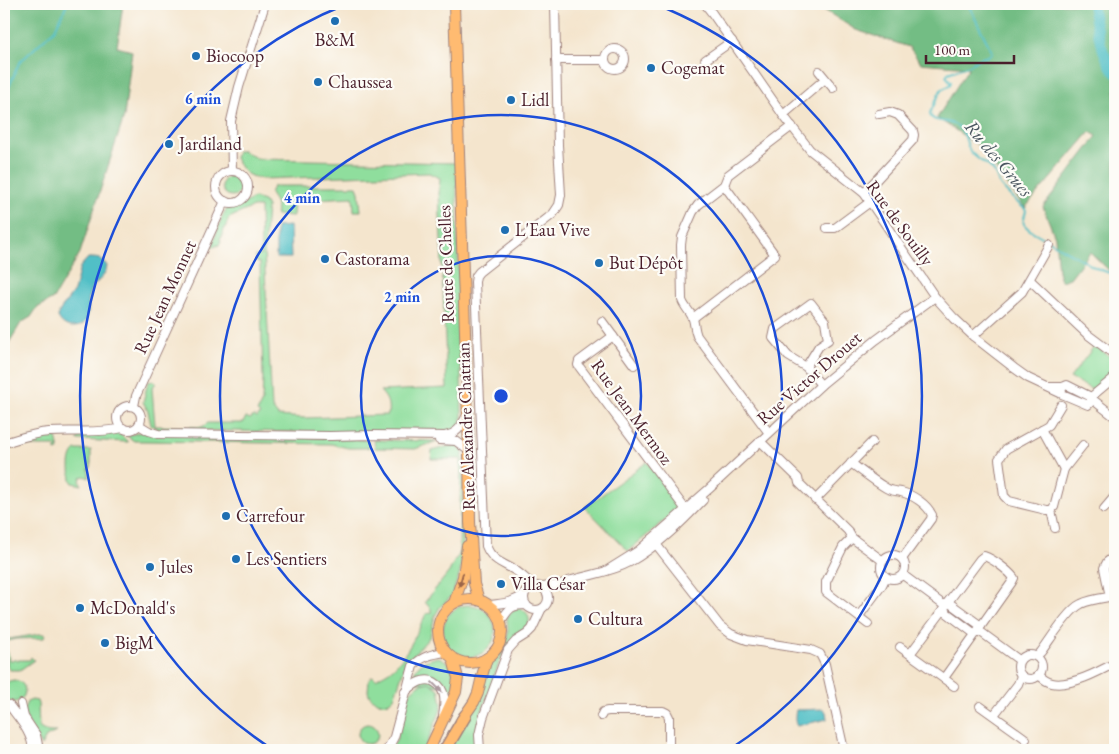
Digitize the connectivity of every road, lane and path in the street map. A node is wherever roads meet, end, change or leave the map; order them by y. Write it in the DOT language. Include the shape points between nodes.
graph roads {
  1 [pos="265,4"];
  2 [pos="454,4"];
  3 [pos="555,4"];
  4 [pos="705,4"];
  5 [pos="732,41"];
  6 [pos="556,60"];
  7 [pos="605,60"];
  8 [pos="705,60"];
  9 [pos="819,71"];
  10 [pos="825,79"];
  11 [pos="833,88"];
  12 [pos="879,114"];
  13 [pos="783,115"];
  14 [pos="792,126"];
  15 [pos="232,171"];
  16 [pos="724,185"];
  17 [pos="864,193"];
  18 [pos="225,201"];
  19 [pos="870,202"];
  20 [pos="827,228"];
  21 [pos="1049,245"];
  22 [pos="1030,280"];
  23 [pos="935,297"];
  24 [pos="693,318"];
  25 [pos="602,321"];
  26 [pos="613,336"];
  27 [pos="973,336"];
  28 [pos="1115,355"];
  29 [pos="634,365"];
  30 [pos="806,367"];
  31 [pos="1115,377"];
  32 [pos="821,385"];
  33 [pos="1063,397"];
  34 [pos="1090,400"];
  35 [pos="134,406"];
  36 [pos="468,413"];
  37 [pos="1115,416"];
  38 [pos="117,418"];
  39 [pos="140,425"];
  40 [pos="123,428"];
  41 [pos="1042,429"];
  42 [pos="108,431"];
  43 [pos="769,433"];
  44 [pos="330,436"];
  45 [pos="872,442"];
  46 [pos="4,443"];
  47 [pos="758,443"];
  48 [pos="1083,446"];
  49 [pos="469,451"];
  50 [pos="851,463"];
  51 [pos="1064,469"];
  52 [pos="1115,496"];
  53 [pos="815,500"];
  54 [pos="1104,509"];
  55 [pos="1051,510"];
  56 [pos="687,512"];
  57 [pos="470,522"];
  58 [pos="1055,528"];
  59 [pos="852,538"];
  60 [pos="654,541"];
  61 [pos="1112,558"];
  62 [pos="902,559"];
  63 [pos="883,561"];
  64 [pos="903,575"];
  65 [pos="886,577"];
  66 [pos="561,584"];
  67 [pos="532,589"];
  68 [pos="548,596"];
  69 [pos="1113,597"];
  70 [pos="484,602"];
  71 [pos="454,603"];
  72 [pos="945,606"];
  73 [pos="528,607"];
  74 [pos="541,610"];
  75 [pos="859,616"];
  76 [pos="500,621"];
  77 [pos="534,623"];
  78 [pos="868,624"];
  79 [pos="978,630"];
  80 [pos="900,647"];
  81 [pos="910,654"];
  82 [pos="449,655"];
  83 [pos="1037,656"];
  84 [pos="487,658"];
  85 [pos="1019,660"];
  86 [pos="1115,663"];
  87 [pos="1039,675"];
  88 [pos="1021,676"];
  89 [pos="944,678"];
  90 [pos="954,686"];
  91 [pos="405,692"];
  92 [pos="21,704"];
  93 [pos="9,705"];
  94 [pos="980,706"];
  95 [pos="994,715"];
  96 [pos="465,716"];
  97 [pos="601,716"];
  98 [pos="442,722"];
  99 [pos="1026,739"];
  100 [pos="33,750"];
  101 [pos="39,750"];
  102 [pos="387,750"];
  103 [pos="429,750"];
  104 [pos="438,750"];
  105 [pos="445,750"];
  106 [pos="480,750"];
  107 [pos="669,750"];
  108 [pos="844,750"];
  1 -- 15 [label="street" via="232,114"];
  2 -- 36 [label="main road, Route de Chelles"];
  3 -- 6 [label="street"];
  4 -- 5 [label="street, Rue de Souilly"];
  5 -- 8 [label="street"];
  5 -- 13 [label="street, Rue de Souilly"];
  6 -- 7 [label="street"];
  6 -- 67 [label="street, Rue Alexandre Chatrian" via="559,206 479,272 475,282 486,546 496,560 517,572"];
  9 -- 10 [label="street"];
  10 -- 11 [label="street"];
  10 -- 13 [label="street"];
  12 -- 17 [label="street" via="890,112 898,115 914,135"];
  13 -- 14 [label="street, Rue de Souilly"];
  14 -- 16 [label="street" via="728,175"];
  14 -- 17 [label="street, Rue de Souilly" via="810,150"];
  15 -- 18 [label="street" via="223,174 217,185 218,194"];
  15 -- 18 [label="street" via="243,176 248,190 240,200"];
  16 -- 24 [label="street" via="698,205 682,237 682,300"];
  16 -- 24 [label="street" via="775,255"];
  17 -- 19 [label="street, Rue de Souilly"];
  18 -- 35 [label="street, Rue Jean Monnet"];
  19 -- 20 [label="street" via="835,228"];
  19 -- 23 [label="street, Rue de Souilly"];
  21 -- 22 [label="street"];
  22 -- 27 [label="street" via="1022,292"];
  22 -- 28 [label="street" via="1087,334"];
  23 -- 27 [label="street, Rue de Souilly"];
  23 -- 32 [label="street, Rue Victor Drouet"];
  24 -- 43 [label="street" via="697,336"];
  25 -- 26 [label="street, Rue Jean Mermoz"];
  26 -- 29 [label="street, Rue Jean Mermoz"];
  26 -- 56 [label="street, Rue Jean Mermoz" via="578,365"];
  27 -- 33 [label="street, Rue de Souilly" via="1028,378"];
  30 -- 30 [label="street" via="788,356 773,338 775,329 811,304 826,321 828,340"];
  30 -- 32 [label="street"];
  31 -- 34 [label="street"];
  32 -- 43 [label="street, Rue Victor Drouet"];
  33 -- 34 [label="street, Rue de Souilly"];
  33 -- 41 [label="street" via="1049,425"];
  34 -- 37 [label="street, Rue de Souilly"];
  35 -- 38 [label="street" via="122,408"];
  35 -- 39 [label="street" via="141,414"];
  36 -- 44 [label="street" via="460,428 445,436"];
  36 -- 49 [label="main road, Route de Chelles"];
  38 -- 40 [label="street"];
  38 -- 42 [label="street"];
  39 -- 40 [label="street" via="130,430"];
  39 -- 44 [label="street" via="158,434"];
  40 -- 42 [label="street"];
  41 -- 51 [label="street"];
  41 -- 55 [label="street" via="1006,449 999,459 1004,496 1009,501"];
  42 -- 46 [label="street" via="48,432"];
  43 -- 47 [label="street, Rue Victor Drouet"];
  44 -- 49 [label="street" via="456,441"];
  45 -- 50 [label="street"];
  47 -- 53 [label="street"];
  47 -- 56 [label="street, Rue Victor Drouet"];
  48 -- 51 [label="street"];
  49 -- 57 [label="main road, Route de Chelles"];
  50 -- 53 [label="street"];
  50 -- 62 [label="street" via="890,490 912,496 930,510 931,519"];
  51 -- 55 [label="street"];
  52 -- 54 [label="street"];
  53 -- 59 [label="street"];
  55 -- 58 [label="street"];
  56 -- 60 [label="street, Rue Victor Drouet"];
  57 -- 70 [label="main road, Route de Chelles" via="474,584"];
  57 -- 71 [label="main road, Route de Chelles, one-way" via="463,577"];
  59 -- 63 [label="street"];
  59 -- 75 [label="street" via="843,548 826,582 826,592"];
  60 -- 66 [label="street, Rue Victor Drouet" via="606,571"];
  60 -- 108 [label="street" via="720,626 731,634 820,654"];
  61 -- 69 [label="street" via="1104,568"];
  62 -- 63 [label="street" via="892,555"];
  62 -- 64 [label="street"];
  63 -- 65 [label="street" via="882,571"];
  64 -- 65 [label="street" via="893,579"];
  64 -- 72 [label="street"];
  65 -- 75 [label="street"];
  66 -- 67 [label="street, Rue Victor Drouet"];
  66 -- 68 [label="street, Rue Victor Drouet"];
  67 -- 68 [label="street" via="547,592"];
  67 -- 70 [label="street, Rue Victor Drouet" via="508,603"];
  67 -- 73 [label="street" via="524,598"];
  68 -- 74 [label="street, Rue Victor Drouet" via="547,604"];
  69 -- 83 [label="street" via="1091,600 1072,610"];
  70 -- 71 [label="main road" via="466,599"];
  70 -- 76 [label="main road" via="494,609"];
  71 -- 82 [label="main road" via="442,615 438,626 442,648"];
  72 -- 79 [label="street"];
  72 -- 79 [label="street" via="984,556 1011,574 1012,582"];
  72 -- 81 [label="street"];
  73 -- 74 [label="street"];
  73 -- 76 [label="street" via="510,607"];
  73 -- 77 [label="street"];
  74 -- 77 [label="street, Rue Victor Drouet"];
  75 -- 78 [label="street"];
  76 -- 84 [label="main road" via="500,642"];
  77 -- 106 [label="street, Rue Victor Drouet" via="532,629 508,650 483,718"];
  79 -- 85 [label="street"];
  79 -- 89 [label="street"];
  80 -- 81 [label="street"];
  81 -- 89 [label="street"];
  82 -- 84 [label="main road" via="462,662 473,663"];
  82 -- 91 [label="street" via="432,654 416,663"];
  82 -- 98 [label="main road" via="458,684"];
  83 -- 85 [label="street" via="1029,654"];
  83 -- 87 [label="street" via="1042,667"];
  84 -- 96 [label="main road" via="478,693"];
  85 -- 88 [label="street"];
  86 -- 87 [label="street" via="1078,680 1060,684 1050,683"];
  87 -- 88 [label="street" via="1032,679"];
  88 -- 95 [label="street"];
  89 -- 90 [label="street"];
  91 -- 98 [label="street, one-way" via="423,680 436,683 445,703"];
  91 -- 102 [label="street" via="394,737"];
  92 -- 101 [label="street" via="24,717 36,735"];
  93 -- 100 [label="street" via="28,731"];
  94 -- 95 [label="street"];
  95 -- 99 [label="street"];
  96 -- 104 [label="main road"];
  96 -- 105 [label="highway"];
  97 -- 107 [label="street" via="608,711 663,711 669,717"];
  98 -- 103 [label="main road"];
}
